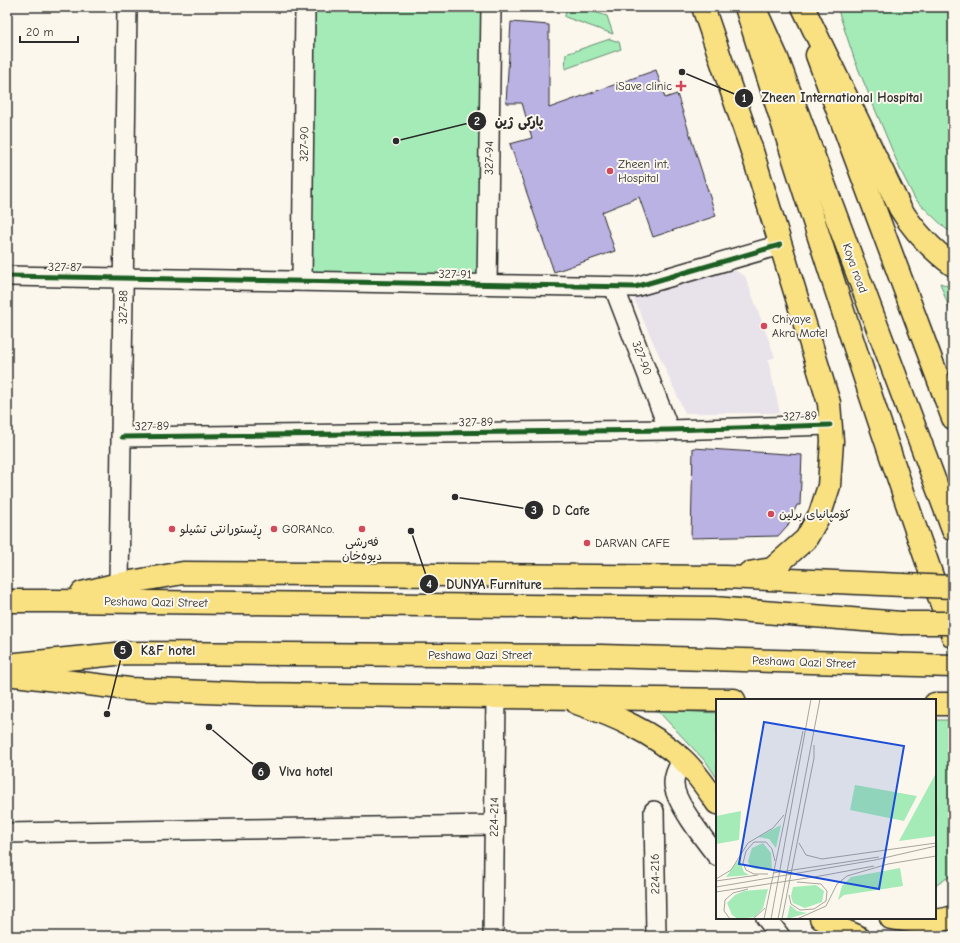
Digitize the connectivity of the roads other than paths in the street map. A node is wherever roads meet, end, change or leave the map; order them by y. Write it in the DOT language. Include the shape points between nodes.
graph roads {
  1 [pos="127,7"];
  2 [pos="305,7"];
  3 [pos="491,7"];
  4 [pos="703,7"];
  5 [pos="746,7"];
  6 [pos="754,7"];
  7 [pos="799,7"];
  8 [pos="803,7"];
  9 [pos="780,245"];
  10 [pos="953,265"];
  11 [pos="7,276"];
  12 [pos="124,278"];
  13 [pos="302,281"];
  14 [pos="487,284"];
  15 [pos="614,287"];
  16 [pos="953,418"];
  17 [pos="830,425"];
  18 [pos="669,430"];
  19 [pos="122,437"];
  20 [pos="953,530"];
  21 [pos="725,577"];
  22 [pos="119,584"];
  23 [pos="953,587"];
  24 [pos="7,601"];
  25 [pos="54,601"];
  26 [pos="953,623"];
  27 [pos="953,636"];
  28 [pos="7,665"];
  29 [pos="953,666"];
  30 [pos="7,674"];
  31 [pos="556,697"];
  32 [pos="496,698"];
  33 [pos="716,700"];
  34 [pos="936,704"];
  35 [pos="953,704"];
  36 [pos="683,760"];
  37 [pos="716,802"];
  38 [pos="654,811"];
  39 [pos="494,825"];
  40 [pos="7,833"];
  41 [pos="716,855"];
  42 [pos="953,917"];
  43 [pos="767,919"];
  44 [pos="823,919"];
  45 [pos="897,919"];
  46 [pos="493,936"];
  47 [pos="656,936"];
  48 [pos="780,936"];
  49 [pos="857,936"];
  1 -- 12 [label="street, 327-88"];
  2 -- 13 [label="street, 327-90"];
  3 -- 14 [label="street, 327-94"];
  4 -- 9 [label="main road" via="751,148"];
  5 -- 27 [label="main road" via="859,362"];
  6 -- 20 [label="main road, Koya road" via="777,58"];
  7 -- 16 [label="main road"];
  8 -- 10 [label="main road" via="900,208 925,242"];
  9 -- 15 [label="street, 327-91" via="635,287"];
  9 -- 17 [label="main road" via="829,403"];
  11 -- 12 [label="street, 327-87"];
  12 -- 13 [label="street, 327-91"];
  12 -- 19 [label="street, 327-88"];
  13 -- 14 [label="street, 327-91"];
  14 -- 15 [label="street, 327-91"];
  15 -- 18 [label="street, 327-90"];
  17 -- 18 [label="street, 327-89"];
  17 -- 21 [label="main road" via="832,441 829,486 820,514 806,539 772,569"];
  18 -- 19 [label="street, 327-89"];
  19 -- 22 [label="street, 327-88"];
  21 -- 22 [label="main road" via="183,573"];
  21 -- 23 [label="main road, bridge"];
  22 -- 25 [label="main road"];
  24 -- 25 [label="main road, Peshawa Qazi Street"];
  25 -- 26 [label="main road, Peshawa Qazi Street, bridge" via="714,608 901,623"];
  28 -- 29 [label="main road, Peshawa Qazi Street" via="134,653 601,656"];
  30 -- 32 [label="main road" via="129,689"];
  31 -- 32 [label="main road"];
  31 -- 33 [label="main road"];
  31 -- 36 [label="main road" via="627,723 656,739"];
  32 -- 39 [label="street, 224-214"];
  34 -- 35 [label="main road"];
  36 -- 37 [label="main road"];
  36 -- 41 [label="street" via="677,770 674,784 678,798"];
  38 -- 47 [label="street, 224-216"];
  39 -- 40 [label="street"];
  39 -- 46 [label="street, 224-214"];
  42 -- 45 [label="main road" via="930,922"];
  43 -- 48 [label="street"];
  44 -- 49 [label="main road"];
}
